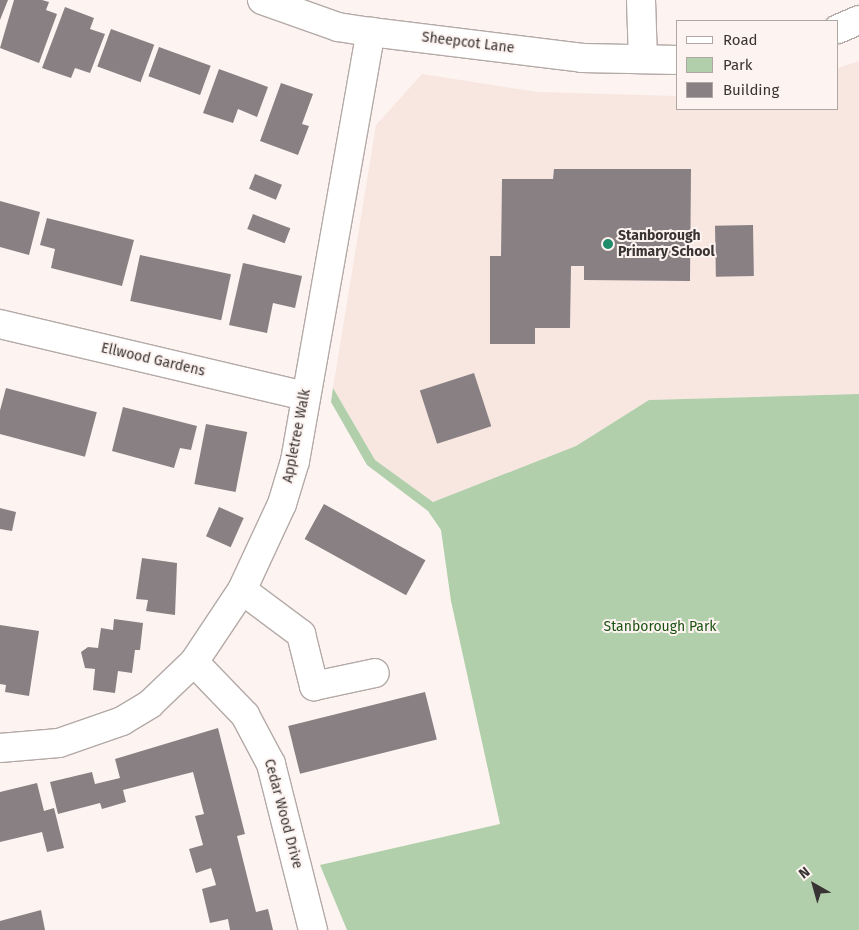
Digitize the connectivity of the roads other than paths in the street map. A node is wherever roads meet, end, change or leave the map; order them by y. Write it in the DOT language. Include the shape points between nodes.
graph roads {
  1 [pos="262,0"];
  2 [pos="641,0"];
  3 [pos="859,20"];
  4 [pos="839,29"];
  5 [pos="371,32"];
  6 [pos="642,59"];
  7 [pos="676,60"];
  8 [pos="0,324"];
  9 [pos="305,396"];
  10 [pos="242,590"];
  11 [pos="194,662"];
  12 [pos="376,674"];
  13 [pos="0,748"];
  14 [pos="313,930"];
  1 -- 5 [label="street, Sheepcot Lane" via="338,27"];
  2 -- 6 [label="street"];
  3 -- 4 [label="street"];
  5 -- 6 [label="street, Sheepcot Lane" via="582,58"];
  5 -- 9 [label="street, Appletree Walk"];
  6 -- 7 [label="street, Sheepcot Lane"];
  8 -- 9 [label="street, Ellwood Gardens"];
  9 -- 10 [label="street, Appletree Walk" via="282,504"];
  10 -- 11 [label="street, Appletree Walk"];
  10 -- 12 [label="street" via="301,634 314,686"];
  11 -- 13 [label="street, Appletree Walk" via="150,704 122,721 59,744"];
  11 -- 14 [label="street, Cedar Wood Drive" via="245,715 271,764"];
}
